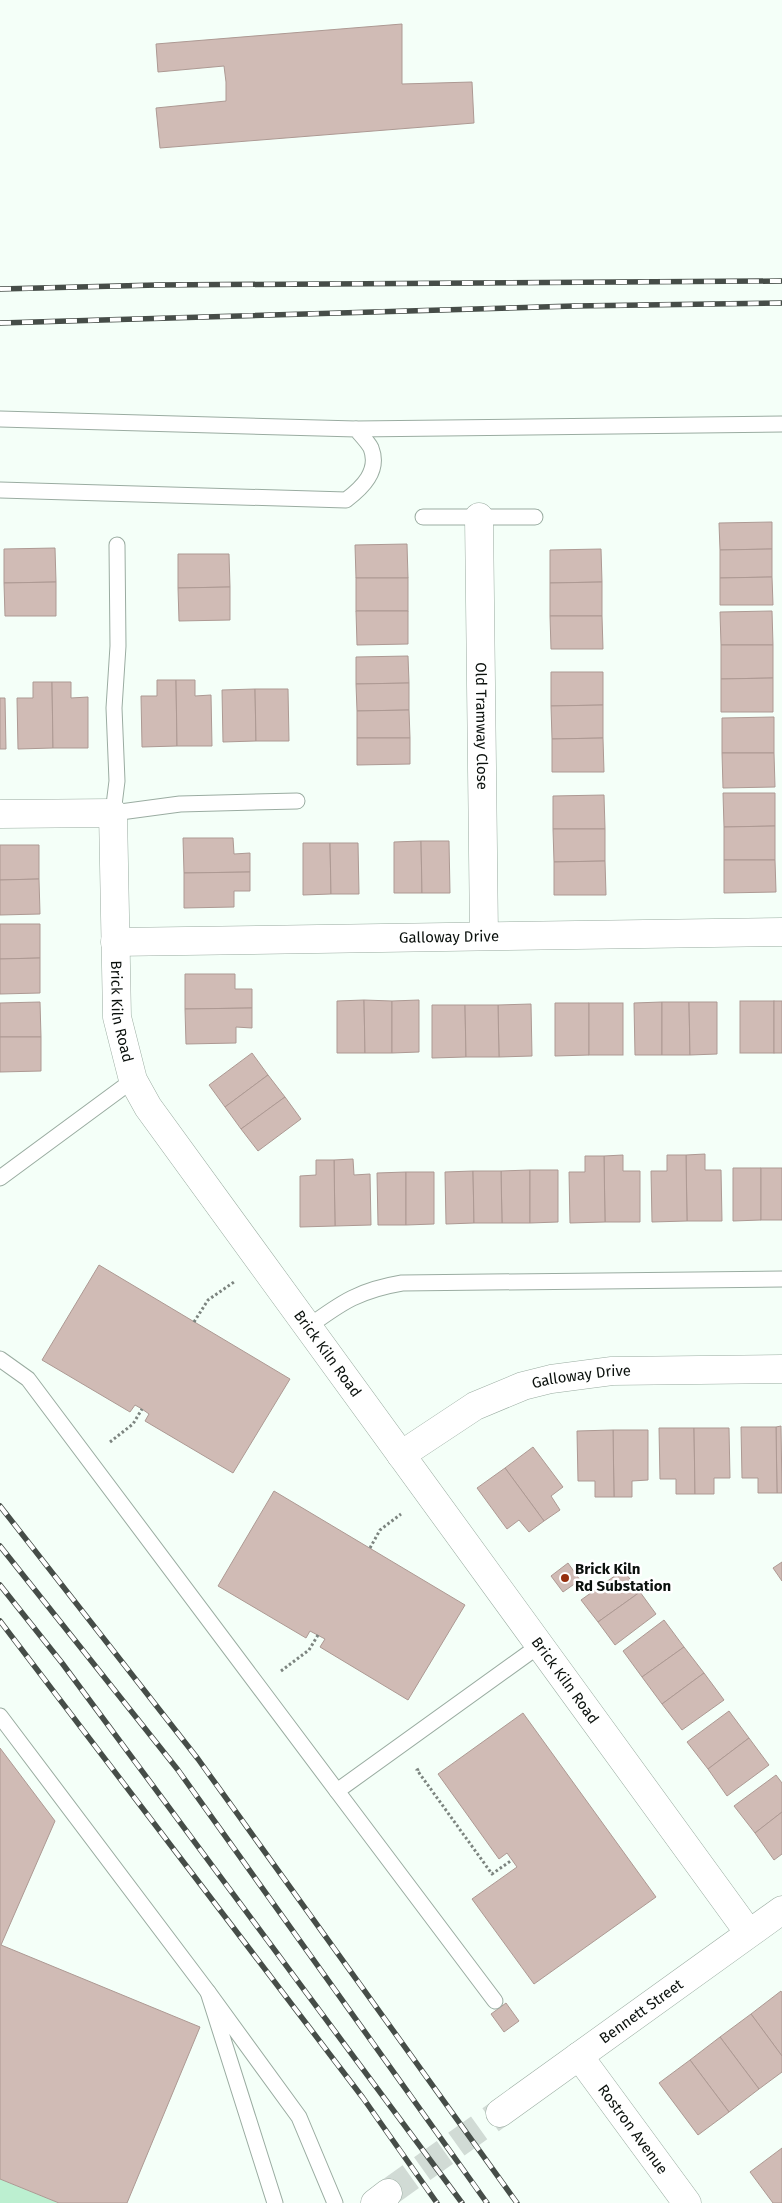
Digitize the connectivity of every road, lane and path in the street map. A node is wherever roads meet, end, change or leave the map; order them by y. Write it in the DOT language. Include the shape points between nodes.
graph roads {
  1 [pos="0,419"];
  2 [pos="782,424"];
  3 [pos="356,429"];
  4 [pos="0,490"];
  5 [pos="423,517"];
  6 [pos="480,517"];
  7 [pos="535,517"];
  8 [pos="117,545"];
  9 [pos="297,802"];
  10 [pos="0,814"];
  11 [pos="113,814"];
  12 [pos="782,932"];
  13 [pos="484,935"];
  14 [pos="115,942"];
  15 [pos="133,1080"];
  16 [pos="0,1178"];
  17 [pos="261,1262"];
  18 [pos="782,1279"];
  19 [pos="194,1322"];
  20 [pos="308,1326"];
  21 [pos="0,1359"];
  22 [pos="782,1369"];
  23 [pos="142,1409"];
  24 [pos="401,1455"];
  25 [pos="88,1458"];
  26 [pos="429,1493"];
  27 [pos="370,1548"];
  28 [pos="318,1635"];
  29 [pos="540,1645"];
  30 [pos="259,1687"];
  31 [pos="0,1716"];
  32 [pos="426,1764"];
  33 [pos="337,1791"];
  34 [pos="512,1860"];
  35 [pos="782,1910"];
  36 [pos="750,1933"];
  37 [pos="208,1992"];
  38 [pos="495,2000"];
  39 [pos="579,2056"];
  40 [pos="500,2113"];
  41 [pos="275,2203"];
  42 [pos="336,2203"];
  43 [pos="687,2203"];
  1 -- 3 [label="lane"];
  2 -- 3 [label="lane"];
  3 -- 4 [label="lane" via="371,448 373,468 364,487 346,500"];
  5 -- 6 [label="lane"];
  6 -- 7 [label="lane"];
  6 -- 13 [label="street, Old Tramway Close"];
  8 -- 11 [label="lane" via="118,646 114,708 117,781"];
  9 -- 11 [label="lane" via="180,804"];
  10 -- 11 [label="street"];
  11 -- 14 [label="street, Brick Kiln Road"];
  12 -- 13 [label="street, Galloway Drive"];
  13 -- 14 [label="street, Galloway Drive"];
  14 -- 15 [label="street, Brick Kiln Road" via="117,1018"];
  15 -- 16 [label="lane"];
  15 -- 17 [label="street, Brick Kiln Road" via="148,1107"];
  17 -- 19 [label="path" via="208,1300"];
  17 -- 20 [label="street, Brick Kiln Road"];
  18 -- 20 [label="lane" via="402,1283 376,1287 348,1299"];
  20 -- 24 [label="street, Brick Kiln Road"];
  21 -- 25 [label="lane" via="28,1379"];
  22 -- 24 [label="street, Galloway Drive" via="612,1372 551,1379 523,1386 475,1406"];
  23 -- 25 [label="path" via="133,1424"];
  24 -- 26 [label="street, Brick Kiln Road"];
  25 -- 30 [label="lane"];
  26 -- 27 [label="path" via="380,1530"];
  26 -- 29 [label="street, Brick Kiln Road"];
  28 -- 30 [label="path" via="309,1650"];
  29 -- 33 [label="lane"];
  29 -- 36 [label="street, Brick Kiln Road"];
  30 -- 33 [label="lane"];
  31 -- 37 [label="lane"];
  32 -- 34 [label="path" via="418,1770 492,1874"];
  33 -- 38 [label="lane"];
  35 -- 36 [label="street, Bennett Street"];
  36 -- 39 [label="street, Bennett Street"];
  37 -- 41 [label="lane"];
  37 -- 42 [label="lane" via="299,2117"];
  39 -- 40 [label="street, Bennett Street"];
  39 -- 43 [label="street, Rostron Avenue"];
}
